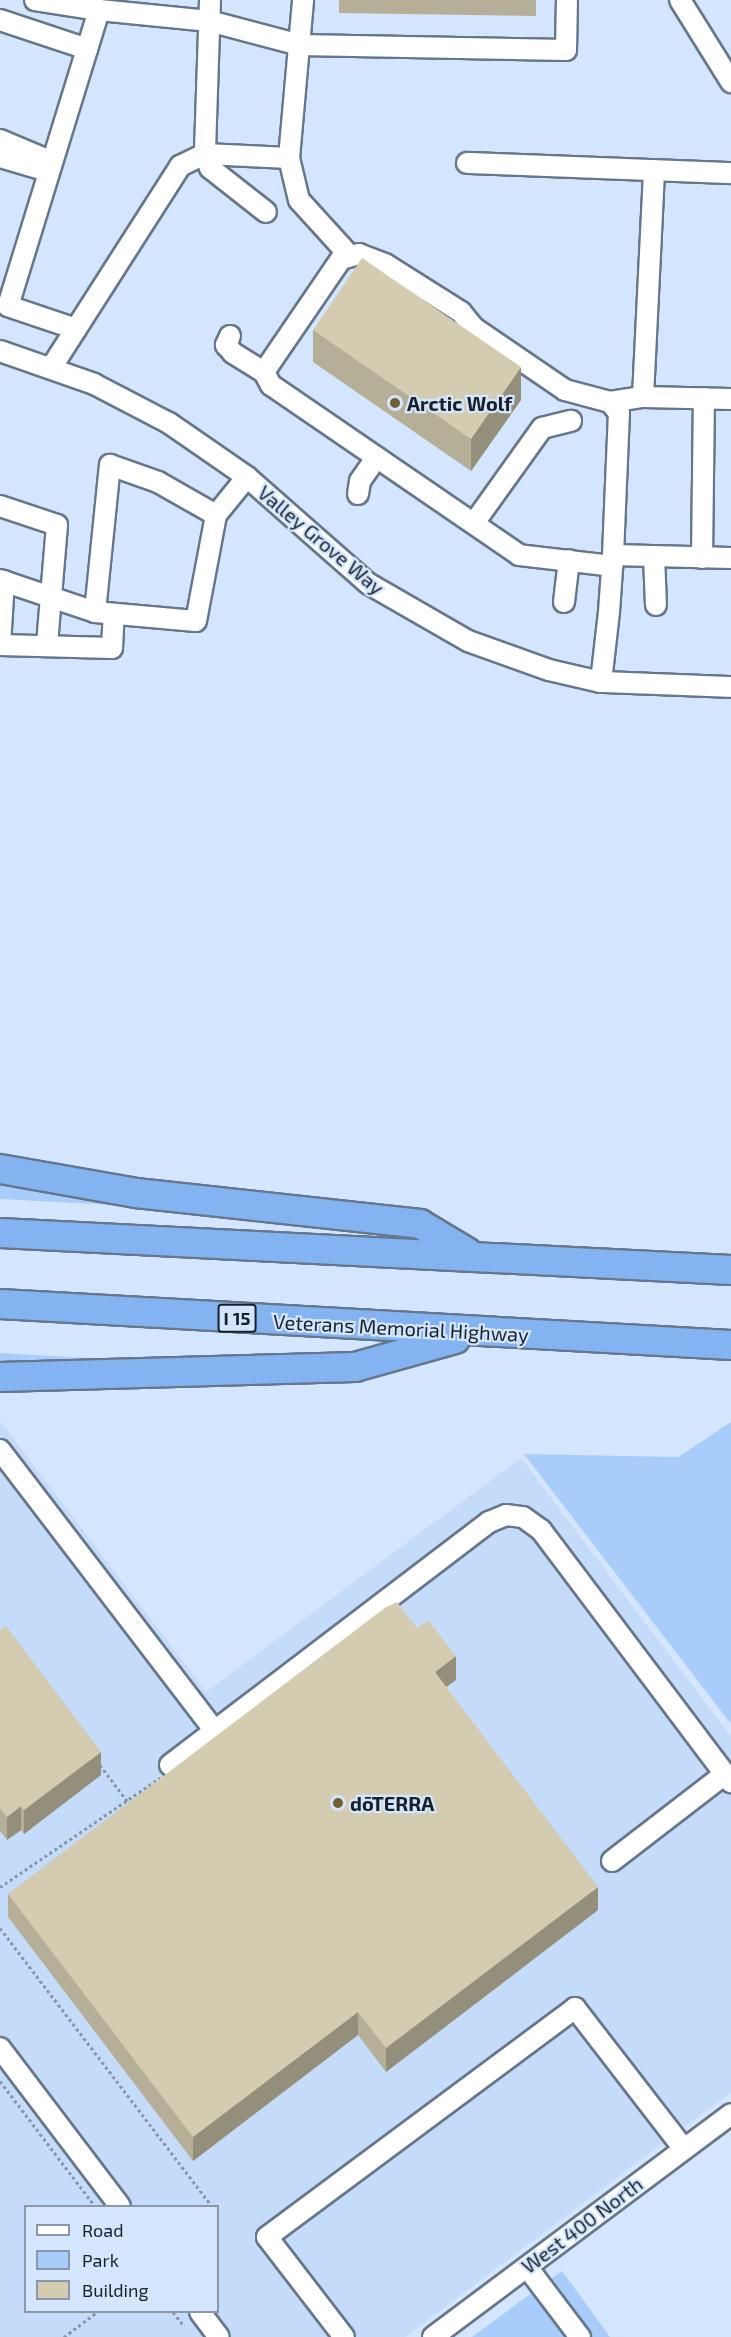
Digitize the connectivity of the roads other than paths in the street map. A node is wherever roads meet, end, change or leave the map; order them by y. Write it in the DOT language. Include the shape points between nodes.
graph roads {
  1 [pos="35,0"];
  2 [pos="210,0"];
  3 [pos="303,0"];
  4 [pos="567,0"];
  5 [pos="680,0"];
  6 [pos="99,10"];
  7 [pos="0,20"];
  8 [pos="209,21"];
  9 [pos="300,45"];
  10 [pos="87,49"];
  11 [pos="731,82"];
  12 [pos="0,140"];
  13 [pos="205,154"];
  14 [pos="0,157"];
  15 [pos="289,158"];
  16 [pos="466,163"];
  17 [pos="51,166"];
  18 [pos="654,170"];
  19 [pos="731,173"];
  20 [pos="266,212"];
  21 [pos="349,255"];
  22 [pos="4,307"];
  23 [pos="76,329"];
  24 [pos="230,336"];
  25 [pos="0,351"];
  26 [pos="51,368"];
  27 [pos="264,372"];
  28 [pos="644,397"];
  29 [pos="704,398"];
  30 [pos="731,399"];
  31 [pos="610,402"];
  32 [pos="571,421"];
  33 [pos="377,457"];
  34 [pos="247,477"];
  35 [pos="358,494"];
  36 [pos="0,506"];
  37 [pos="216,515"];
  38 [pos="474,523"];
  39 [pos="654,556"];
  40 [pos="702,558"];
  41 [pos="731,558"];
  42 [pos="569,560"];
  43 [pos="612,561"];
  44 [pos="2,581"];
  45 [pos="53,598"];
  46 [pos="564,602"];
  47 [pos="656,605"];
  48 [pos="105,613"];
  49 [pos="47,645"];
  50 [pos="601,682"];
  51 [pos="731,687"];
  52 [pos="0,1169"];
  53 [pos="0,1233"];
  54 [pos="472,1255"];
  55 [pos="731,1270"];
  56 [pos="0,1304"];
  57 [pos="475,1333"];
  58 [pos="731,1345"];
  59 [pos="0,1377"];
  60 [pos="0,1450"];
  61 [pos="215,1731"];
  62 [pos="170,1765"];
  63 [pos="728,1778"];
  64 [pos="612,1861"];
  65 [pos="0,2048"];
  66 [pos="731,2114"];
  67 [pos="684,2149"];
  68 [pos="119,2205"];
  69 [pos="527,2267"];
  70 [pos="201,2313"];
  71 [pos="570,2334"];
  72 [pos="219,2337"];
  73 [pos="344,2337"];
  74 [pos="433,2337"];
  1 -- 6 [label="street"];
  2 -- 8 [label="street"];
  3 -- 9 [label="street"];
  4 -- 9 [label="street" via="566,50"];
  5 -- 11 [label="street"];
  6 -- 8 [label="street"];
  6 -- 10 [label="street"];
  7 -- 10 [label="street" via="5,17"];
  8 -- 9 [label="street"];
  8 -- 13 [label="street"];
  9 -- 15 [label="street"];
  10 -- 17 [label="street"];
  12 -- 17 [label="street"];
  13 -- 15 [label="street"];
  13 -- 20 [label="street" via="210,168"];
  13 -- 23 [label="street" via="180,166"];
  14 -- 17 [label="street"];
  15 -- 21 [label="street" via="299,200"];
  16 -- 18 [label="street"];
  17 -- 22 [label="street"];
  18 -- 19 [label="street"];
  18 -- 28 [label="street"];
  21 -- 27 [label="street" via="341,259"];
  21 -- 31 [label="street" via="385,264 461,312 474,328 565,390"];
  22 -- 23 [label="street"];
  23 -- 26 [label="street"];
  24 -- 27 [label="street" via="226,345 233,353"];
  25 -- 26 [label="street, Valley Grove Way"];
  26 -- 34 [label="street, Valley Grove Way" via="132,402"];
  27 -- 33 [label="street" via="271,385"];
  28 -- 29 [label="street"];
  28 -- 31 [label="street"];
  29 -- 30 [label="street"];
  29 -- 40 [label="street"];
  31 -- 43 [label="street" via="619,413"];
  32 -- 38 [label="street" via="542,428"];
  33 -- 35 [label="street" via="360,481"];
  33 -- 38 [label="street"];
  34 -- 37 [label="street"];
  34 -- 50 [label="street, Valley Grove Way" via="336,558 396,602 508,657"];
  36 -- 45 [label="street" via="57,525"];
  37 -- 48 [label="street" via="196,621"];
  37 -- 48 [label="street" via="158,482 110,465"];
  38 -- 42 [label="street" via="519,555"];
  39 -- 40 [label="street"];
  39 -- 43 [label="street"];
  39 -- 47 [label="street"];
  40 -- 41 [label="street"];
  42 -- 43 [label="street"];
  42 -- 46 [label="street"];
  43 -- 50 [label="street"];
  44 -- 45 [label="street"];
  44 -- 49 [label="street" via="0,645"];
  45 -- 48 [label="street"];
  45 -- 49 [label="street"];
  48 -- 49 [label="street" via="112,648"];
  50 -- 51 [label="street, Valley Grove Way"];
  52 -- 54 [label="highway" via="136,1193 420,1224"];
  53 -- 54 [label="highway"];
  54 -- 55 [label="highway"];
  56 -- 57 [label="highway, Veterans Memorial Highway / I 15"];
  57 -- 58 [label="highway, Veterans Memorial Highway / I 15"];
  57 -- 59 [label="highway" via="355,1367"];
  60 -- 61 [label="street"];
  61 -- 62 [label="street"];
  61 -- 63 [label="street" via="489,1522 516,1515 541,1530"];
  63 -- 64 [label="street"];
  65 -- 68 [label="street"];
  66 -- 67 [label="street, West 400 North"];
  67 -- 69 [label="street, West 400 North"];
  67 -- 73 [label="street" via="575,2008 267,2237"];
  69 -- 71 [label="street"];
  69 -- 74 [label="street, West 400 North"];
  70 -- 72 [label="street"];
}
